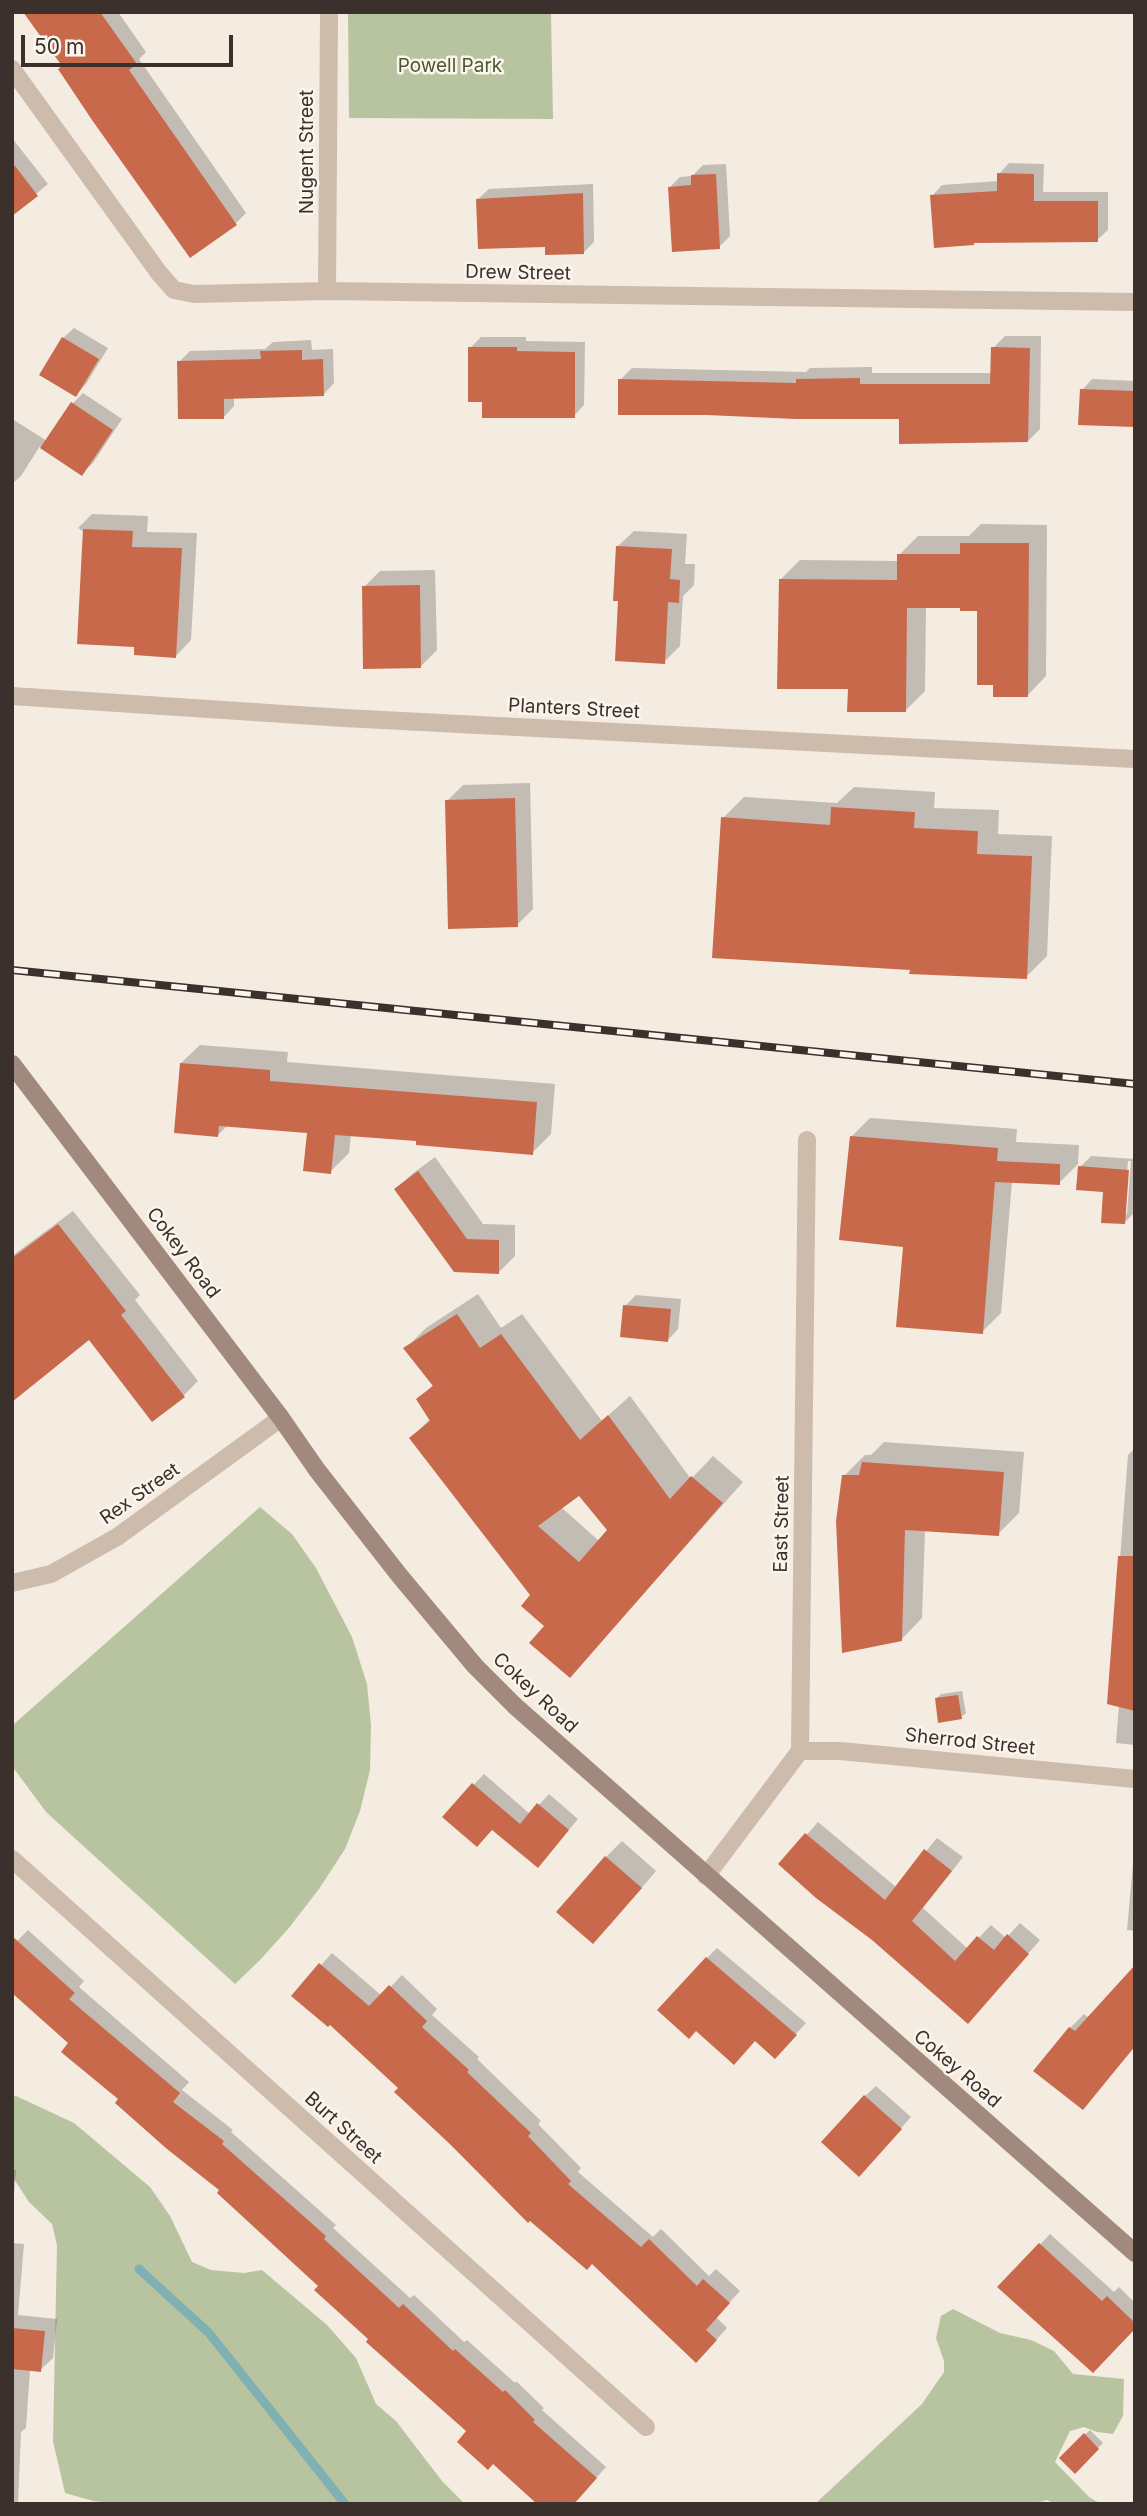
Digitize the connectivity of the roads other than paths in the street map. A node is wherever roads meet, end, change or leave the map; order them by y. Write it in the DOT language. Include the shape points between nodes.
graph roads {
  1 [pos="329,12"];
  2 [pos="12,69"];
  3 [pos="327,291"];
  4 [pos="1135,302"];
  5 [pos="12,696"];
  6 [pos="1135,759"];
  7 [pos="12,1063"];
  8 [pos="807,1140"];
  9 [pos="281,1418"];
  10 [pos="12,1583"];
  11 [pos="800,1751"];
  12 [pos="1135,1779"];
  13 [pos="12,1859"];
  14 [pos="706,1876"];
  15 [pos="1135,2253"];
  16 [pos="646,2427"];
  1 -- 3 [label="street, Nugent Street"];
  2 -- 3 [label="street, Drew Street" via="174,290 194,294"];
  3 -- 4 [label="street, Drew Street"];
  5 -- 6 [label="street, Planters Street"];
  7 -- 9 [label="street, Cokey Road"];
  8 -- 11 [label="street, East Street"];
  9 -- 10 [label="street, Rex Street" via="117,1537 51,1574"];
  9 -- 14 [label="street, Cokey Road" via="384,1556 475,1666"];
  11 -- 12 [label="street, Sherrod Street"];
  11 -- 14 [label="street"];
  13 -- 16 [label="street, Burt Street"];
  14 -- 15 [label="street, Cokey Road"];
}
